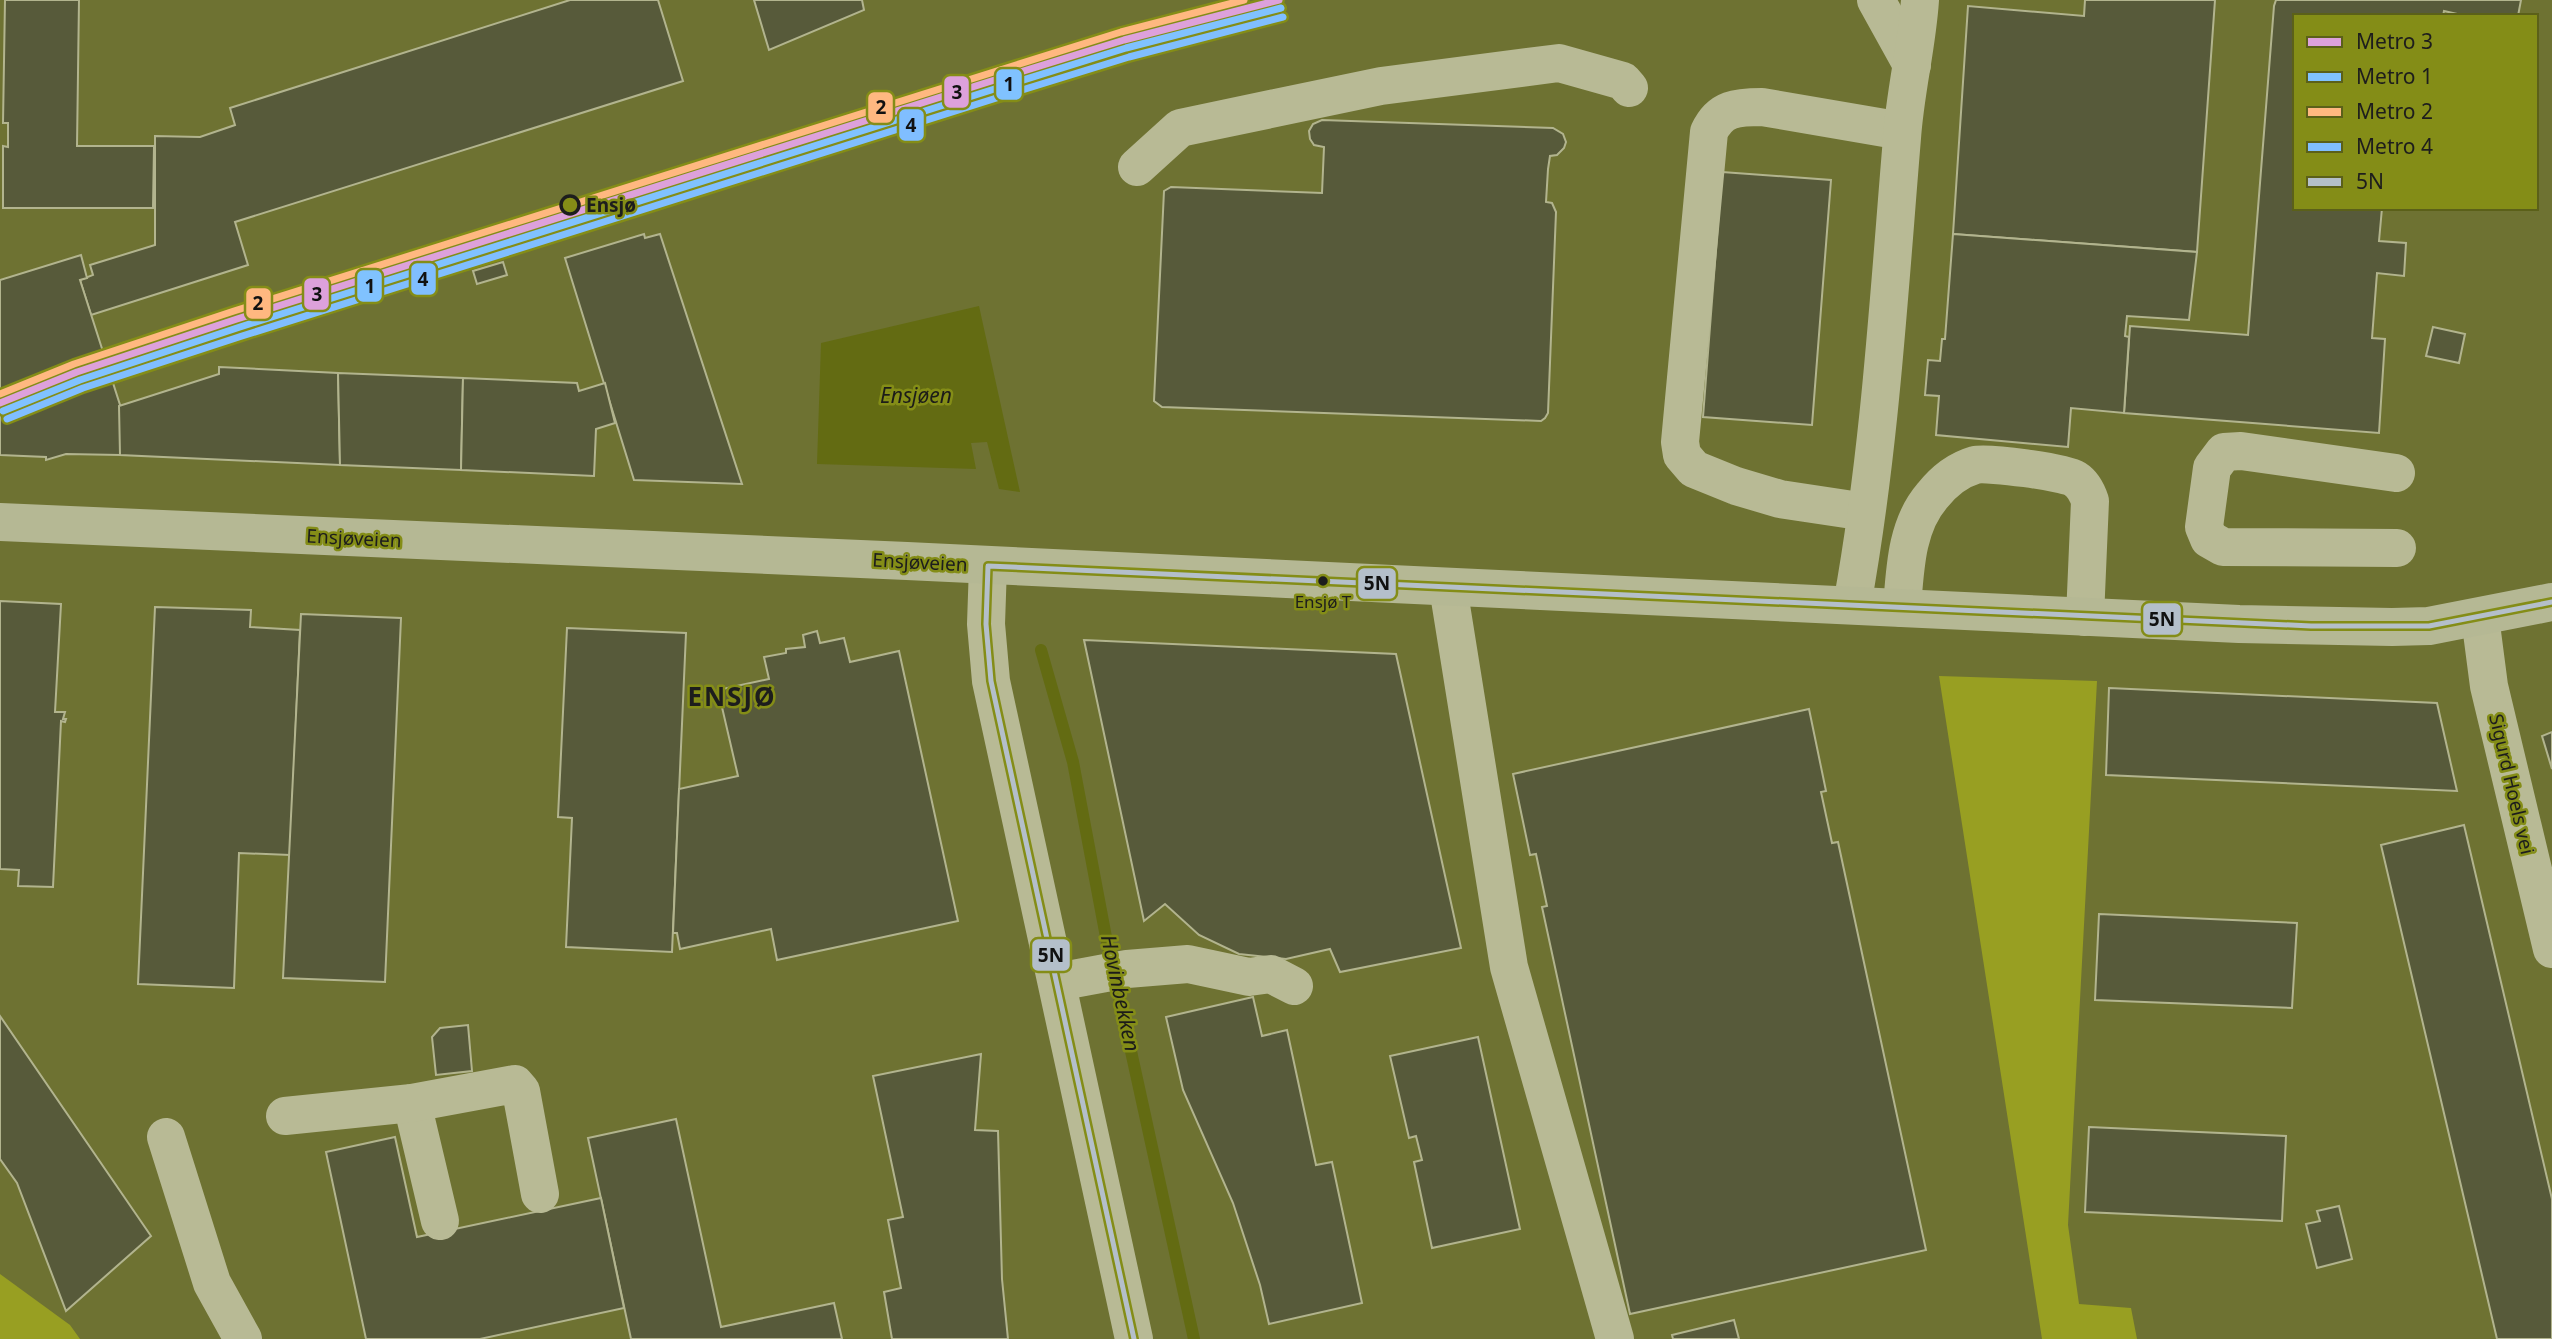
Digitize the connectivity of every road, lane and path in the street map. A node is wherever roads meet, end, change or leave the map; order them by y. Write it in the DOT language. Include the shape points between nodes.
graph roads {
  1 [pos="1876,0"];
  2 [pos="1920,0"];
  3 [pos="1912,65"];
  4 [pos="1629,88"];
  5 [pos="1902,131"];
  6 [pos="1137,167"];
  7 [pos="2396,473"];
  8 [pos="1866,512"];
  9 [pos="0,522"];
  10 [pos="2397,548"];
  11 [pos="988,566"];
  12 [pos="1448,587"];
  13 [pos="2552,602"];
  14 [pos="1852,605"];
  15 [pos="1902,608"];
  16 [pos="2085,617"];
  17 [pos="2480,617"];
  18 [pos="2552,949"];
  19 [pos="1057,982"];
  20 [pos="1294,986"];
  21 [pos="412,1103"];
  22 [pos="285,1116"];
  23 [pos="166,1137"];
  24 [pos="540,1194"];
  25 [pos="440,1221"];
  26 [pos="243,1339"];
  27 [pos="1134,1339"];
  28 [pos="1615,1339"];
  1 -- 3 [label="street"];
  2 -- 3 [label="street"];
  3 -- 5 [label="street"];
  4 -- 6 [label="street" via="1623,81 1559,63 1381,86 1180,128"];
  5 -- 8 [label="street" via="1886,340"];
  5 -- 8 [label="street" via="1762,107 1741,107 1718,117 1709,132 1679,442 1682,455 1695,469 1736,486 1780,499"];
  7 -- 10 [label="street" via="2224,452 2211,468 2204,527 2209,539 2222,547"];
  8 -- 14 [label="street"];
  9 -- 11 [label="main road, Ensjøveien"];
  11 -- 12 [label="main road, Ensjøveien"];
  11 -- 19 [label="street" via="986,624 991,681"];
  12 -- 14 [label="main road, Ensjøveien"];
  12 -- 28 [label="street" via="1509,967"];
  13 -- 17 [label="main road, Ensjøveien"];
  14 -- 15 [label="main road, Ensjøveien"];
  15 -- 16 [label="main road, Ensjøveien"];
  15 -- 16 [label="street" via="1906,556 1919,517 1946,481 1978,464 2062,473 2082,485 2090,501"];
  16 -- 17 [label="main road, Ensjøveien" via="2392,627"];
  17 -- 18 [label="street, Sigurd Hoels vei" via="2486,669"];
  19 -- 20 [label="street" via="1188,964 1249,977 1271,974"];
  19 -- 27 [label="street"];
  21 -- 22 [label="street"];
  21 -- 24 [label="street" via="515,1084 521,1091"];
  21 -- 25 [label="street"];
  23 -- 26 [label="street" via="212,1283"];
}
